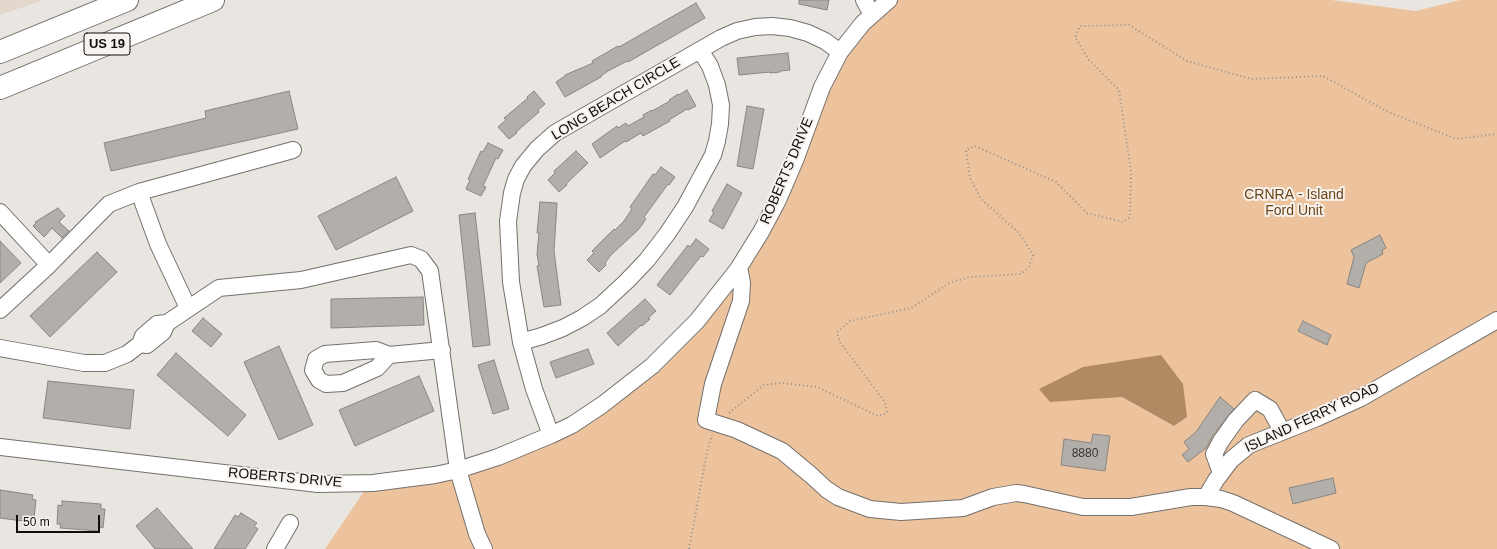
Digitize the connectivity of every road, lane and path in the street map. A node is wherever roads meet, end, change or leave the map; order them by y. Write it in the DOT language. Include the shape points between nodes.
graph roads {
  1 [pos="127,0"];
  2 [pos="213,0"];
  3 [pos="864,0"];
  4 [pos="889,0"];
  5 [pos="872,15"];
  6 [pos="700,50"];
  7 [pos="0,52"];
  8 [pos="840,52"];
  9 [pos="0,88"];
  10 [pos="1497,134"];
  11 [pos="292,150"];
  12 [pos="139,192"];
  13 [pos="0,212"];
  14 [pos="49,265"];
  15 [pos="738,269"];
  16 [pos="188,308"];
  17 [pos="0,310"];
  18 [pos="1497,320"];
  19 [pos="521,342"];
  20 [pos="0,348"];
  21 [pos="442,350"];
  22 [pos="389,355"];
  23 [pos="716,423"];
  24 [pos="1282,431"];
  25 [pos="551,435"];
  26 [pos="0,448"];
  27 [pos="458,470"];
  28 [pos="1221,474"];
  29 [pos="1206,497"];
  30 [pos="290,523"];
  31 [pos="275,549"];
  32 [pos="484,549"];
  33 [pos="689,549"];
  34 [pos="1331,549"];
  1 -- 7 [label="highway, US 19"];
  2 -- 9 [label="highway, US 19"];
  3 -- 5 [label="street"];
  4 -- 5 [label="street, ROBERTS DRIVE"];
  5 -- 8 [label="street, ROBERTS DRIVE"];
  6 -- 8 [label="street, LONG BEACH CIRCLE" via="736,31 772,26 808,33"];
  6 -- 19 [label="street" via="710,66 717,85 721,105 720,124 713,155 685,207 647,260 600,306 563,328"];
  6 -- 19 [label="street, LONG BEACH CIRCLE" via="555,133 523,166 512,193 508,221 511,282"];
  8 -- 15 [label="street, ROBERTS DRIVE" via="822,87 778,200"];
  10 -- 23 [label="path" via="1456,139 1386,111 1323,76 1250,79 1187,61 1129,25 1080,26 1075,37 1089,60 1119,90 1131,172 1130,217 1123,222 1087,213 1056,182 974,146 966,150 970,178 981,199 1019,233 1033,255 1029,267 1021,274 970,277 951,282 911,308 850,321 837,332 840,342 885,402 887,413 878,416 817,387 782,383 764,385"];
  11 -- 12 [label="street"];
  12 -- 14 [label="street" via="109,204"];
  12 -- 16 [label="street" via="158,244"];
  13 -- 14 [label="street"];
  14 -- 17 [label="street"];
  15 -- 23 [label="street" via="742,283 741,301 713,384 706,420"];
  15 -- 25 [label="street, ROBERTS DRIVE" via="698,321 652,366 602,405"];
  16 -- 20 [label="street" via="167,323 163,332 147,345 140,344 127,354 105,363 84,363"];
  16 -- 21 [label="street" via="219,288 301,280 412,255 421,259 430,271"];
  18 -- 24 [label="street, ISLAND FERRY ROAD" via="1361,398"];
  19 -- 25 [label="street, LONG BEACH CIRCLE" via="534,389"];
  21 -- 22 [label="street"];
  21 -- 27 [label="street"];
  23 -- 29 [label="street" via="782,451 838,497 870,509 901,512 948,510 1016,493 1083,508 1131,507"];
  23 -- 33 [label="path" via="707,452"];
  24 -- 28 [label="street, ISLAND FERRY ROAD" via="1249,444 1231,460"];
  24 -- 28 [label="street" via="1270,409 1255,400 1236,420 1214,454"];
  25 -- 27 [label="street, ROBERTS DRIVE"];
  26 -- 27 [label="street, ROBERTS DRIVE" via="318,484 373,483"];
  27 -- 32 [label="street"];
  28 -- 29 [label="street, ISLAND FERRY ROAD"];
  29 -- 34 [label="street" via="1233,503"];
  30 -- 31 [label="street"];
}
